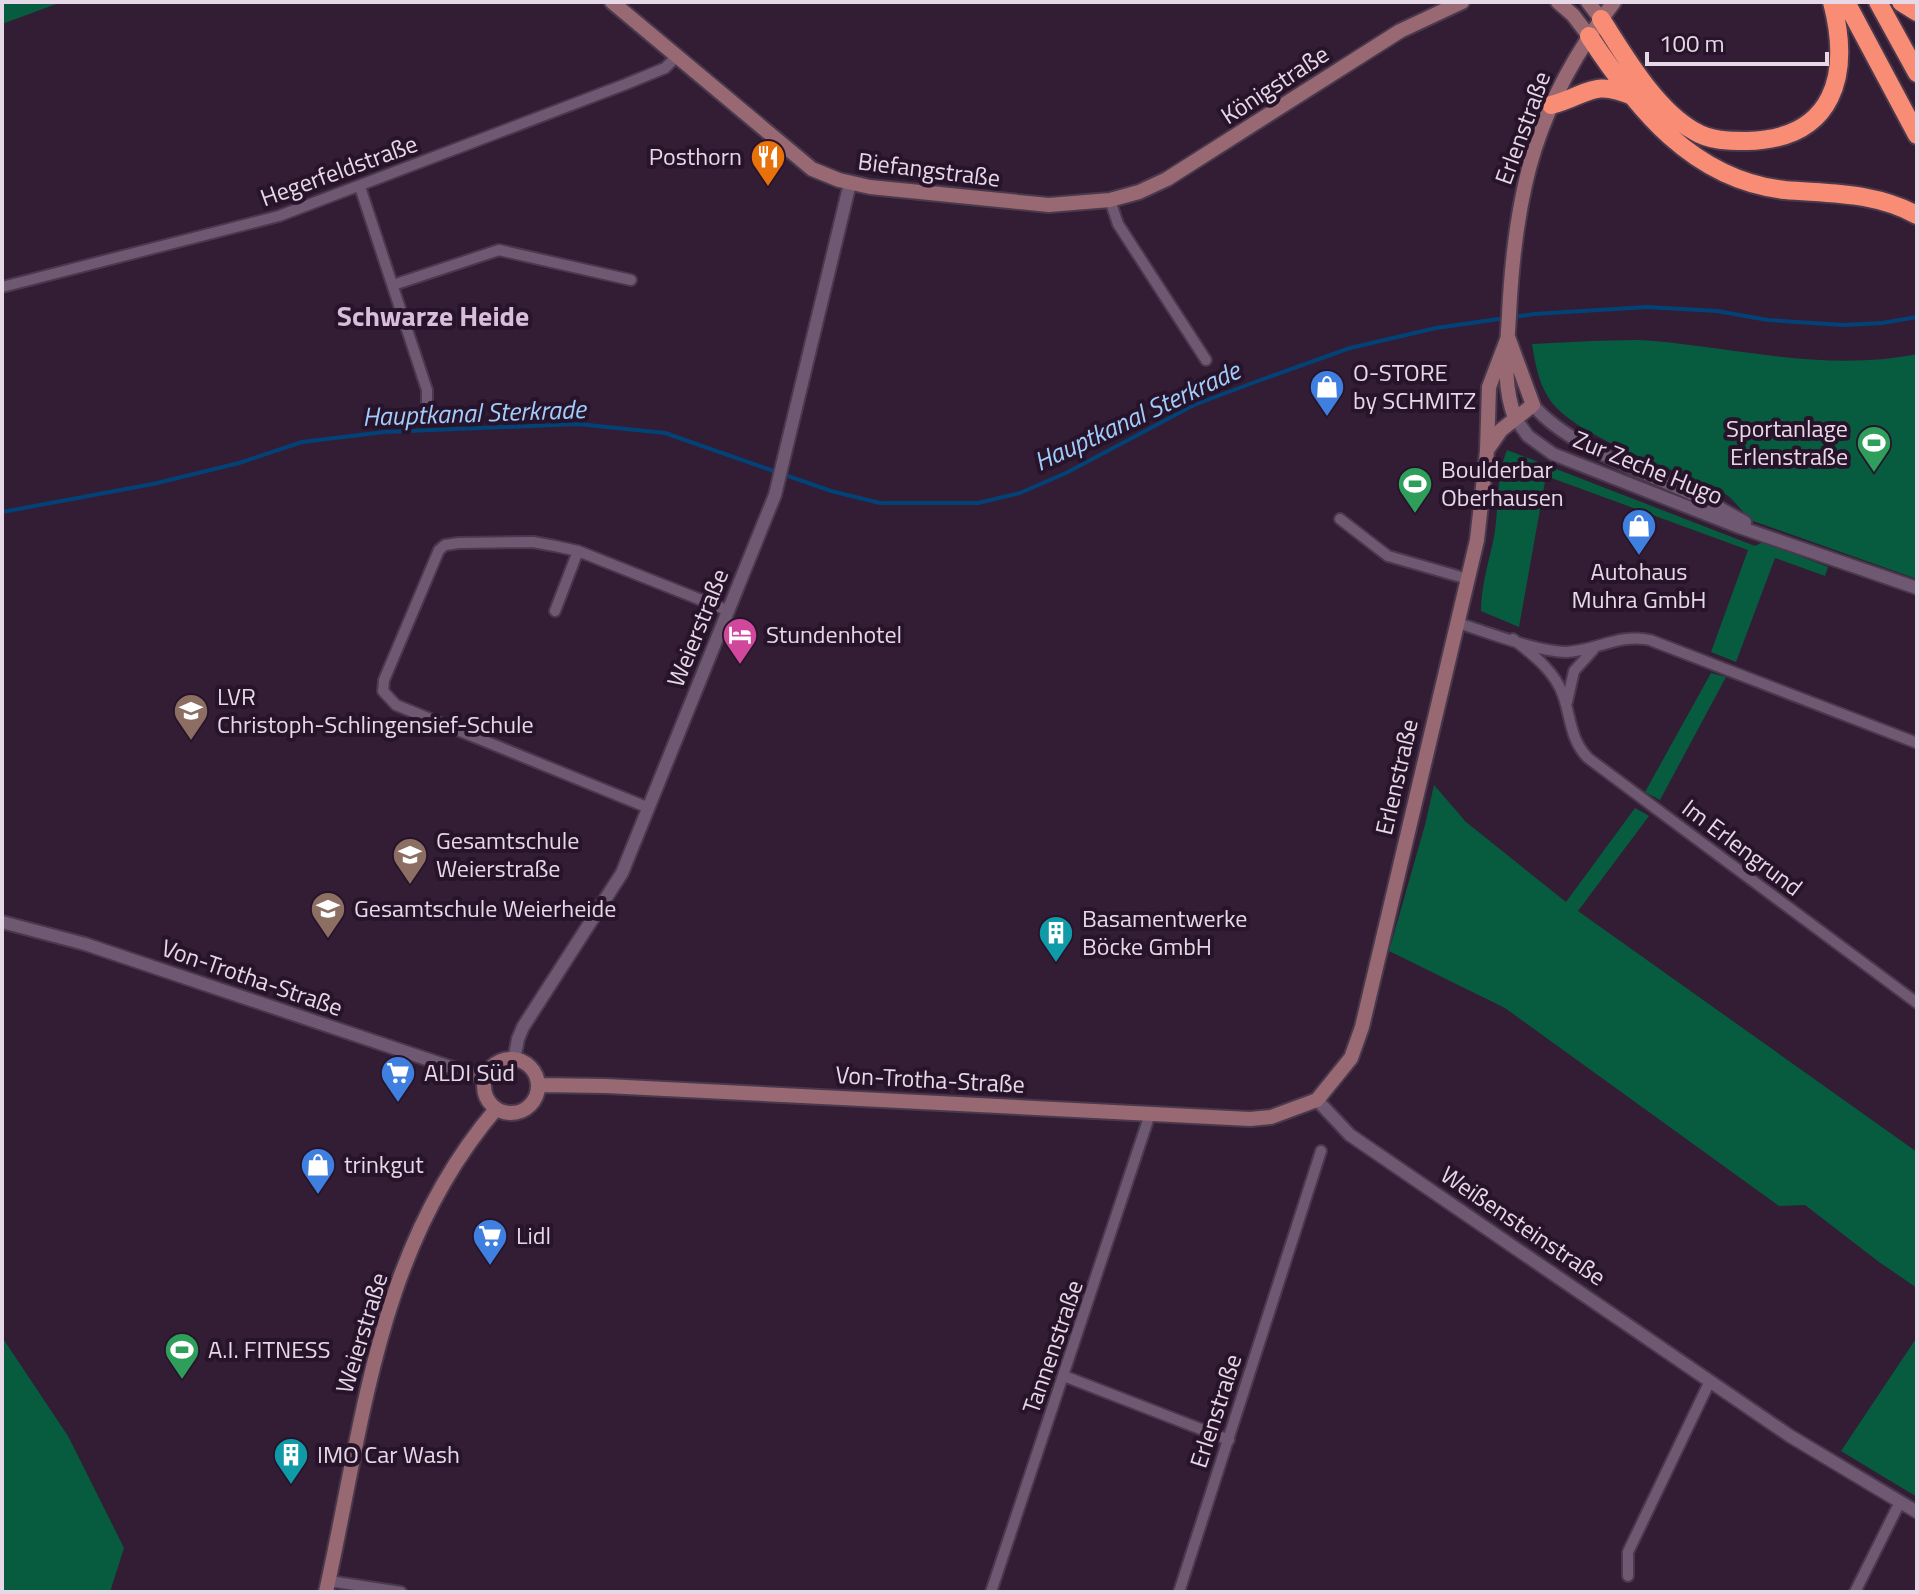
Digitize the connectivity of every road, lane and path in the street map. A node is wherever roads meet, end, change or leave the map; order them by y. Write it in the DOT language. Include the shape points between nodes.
graph roads {
  1 [pos="612,2"];
  2 [pos="1462,2"];
  3 [pos="1558,2"];
  4 [pos="1588,2"];
  5 [pos="1614,2"];
  6 [pos="1832,2"];
  7 [pos="1846,2"];
  8 [pos="1878,2"];
  9 [pos="1901,2"];
  10 [pos="1917,12"];
  11 [pos="1601,19"];
  12 [pos="1589,36"];
  13 [pos="677,56"];
  14 [pos="1917,73"];
  15 [pos="1635,97"];
  16 [pos="1551,105"];
  17 [pos="1917,135"];
  18 [pos="850,183"];
  19 [pos="360,187"];
  20 [pos="1110,200"];
  21 [pos="1917,215"];
  22 [pos="631,280"];
  23 [pos="393,285"];
  24 [pos="2,287"];
  25 [pos="1508,337"];
  26 [pos="1206,360"];
  27 [pos="1533,405"];
  28 [pos="427,407"];
  29 [pos="1515,418"];
  30 [pos="1487,451"];
  31 [pos="1340,519"];
  32 [pos="1776,539"];
  33 [pos="578,551"];
  34 [pos="1468,579"];
  35 [pos="1917,588"];
  36 [pos="555,611"];
  37 [pos="729,611"];
  38 [pos="1458,623"];
  39 [pos="1513,639"];
  40 [pos="1598,647"];
  41 [pos="1567,708"];
  42 [pos="1917,743"];
  43 [pos="649,808"];
  44 [pos="2,922"];
  45 [pos="1917,1003"];
  46 [pos="514,1060"];
  47 [pos="486,1079"];
  48 [pos="538,1085"];
  49 [pos="1317,1100"];
  50 [pos="496,1109"];
  51 [pos="1150,1114"];
  52 [pos="1321,1151"];
  53 [pos="1064,1376"];
  54 [pos="1710,1381"];
  55 [pos="1229,1440"];
  56 [pos="1900,1502"];
  57 [pos="1917,1512"];
  58 [pos="1628,1576"];
  59 [pos="328,1587"];
  60 [pos="401,1592"];
  61 [pos="991,1592"];
  62 [pos="1179,1592"];
  63 [pos="1855,1592"];
  1 -- 13 [label="main road, Biefangstraße"];
  2 -- 20 [label="main road, Königstraße" via="1400,31 1179,173"];
  3 -- 12 [label="main road"];
  4 -- 11 [label="main road"];
  5 -- 11 [label="main road"];
  6 -- 11 [label="highway" via="1841,60 1830,98 1801,127 1756,141 1717,140 1681,123 1628,61"];
  7 -- 17 [label="highway"];
  8 -- 14 [label="highway"];
  9 -- 10 [label="highway"];
  11 -- 12 [label="main road"];
  12 -- 15 [label="highway"];
  12 -- 16 [label="main road, Erlenstraße"];
  13 -- 18 [label="main road, Biefangstraße" via="812,169"];
  13 -- 19 [label="street, Hegerfeldstraße" via="665,68"];
  15 -- 16 [label="highway" via="1592,88"];
  15 -- 21 [label="highway" via="1686,151 1723,174 1769,188 1870,197"];
  16 -- 25 [label="main road, Erlenstraße" via="1519,208"];
  18 -- 20 [label="main road, Biefangstraße" via="1034,204"];
  18 -- 37 [label="street, Weierstraße" via="783,467"];
  19 -- 23 [label="street"];
  19 -- 24 [label="street, Hegerfeldstraße" via="271,218"];
  20 -- 26 [label="street" via="1118,224"];
  22 -- 23 [label="street" via="499,250"];
  23 -- 28 [label="street" via="427,390"];
  25 -- 27 [label="main road, Erlenstraße"];
  25 -- 29 [label="main road, Erlenstraße" via="1505,372"];
  25 -- 30 [label="main road, Erlenstraße" via="1489,387"];
  27 -- 29 [label="main road"];
  27 -- 32 [label="street, Zur Zeche Hugo" via="1586,445"];
  29 -- 30 [label="main road"];
  29 -- 32 [label="street, Zur Zeche Hugo" via="1529,437 1553,454"];
  30 -- 34 [label="main road, Erlenstraße" via="1480,526"];
  31 -- 34 [label="street" via="1388,556"];
  32 -- 35 [label="street, Zur Zeche Hugo"];
  33 -- 36 [label="street"];
  33 -- 37 [label="street"];
  33 -- 43 [label="street" via="533,542 445,545 383,691 396,705"];
  34 -- 38 [label="main road, Erlenstraße"];
  37 -- 43 [label="street, Weierstraße"];
  38 -- 39 [label="street, Im Erlengrund"];
  38 -- 49 [label="main road, Erlenstraße" via="1362,1027 1351,1058"];
  39 -- 40 [label="street, Im Erlengrund" via="1556,652"];
  39 -- 41 [label="street, Im Erlengrund" via="1552,673"];
  40 -- 41 [label="street" via="1574,671"];
  40 -- 42 [label="street, Im Erlengrund" via="1628,638 1650,640"];
  41 -- 45 [label="street, Im Erlengrund" via="1574,738 1588,758"];
  43 -- 46 [label="street, Weierstraße" via="622,873 523,1027"];
  44 -- 47 [label="street, Von-Trotha-Straße" via="85,944"];
  46 -- 47 [label="main road" via="495,1066"];
  46 -- 48 [label="main road" via="531,1068"];
  47 -- 50 [label="main road" via="486,1096"];
  48 -- 50 [label="main road" via="535,1099 524,1110"];
  48 -- 51 [label="main road, Von-Trotha-Straße"];
  49 -- 51 [label="main road, Von-Trotha-Straße" via="1250,1119"];
  49 -- 54 [label="street, Weißensteinstraße" via="1350,1135"];
  50 -- 59 [label="main road, Weierstraße" via="443,1184 388,1312 367,1386"];
  51 -- 53 [label="street, Tannenstraße"];
  52 -- 55 [label="street, Erlenstraße"];
  53 -- 55 [label="street"];
  53 -- 61 [label="street, Tannenstraße"];
  54 -- 56 [label="street, Weißensteinstraße"];
  54 -- 58 [label="street" via="1628,1552"];
  55 -- 62 [label="street, Erlenstraße"];
  56 -- 57 [label="street, Weißensteinstraße"];
  56 -- 63 [label="street"];
  59 -- 60 [label="street"];
}
